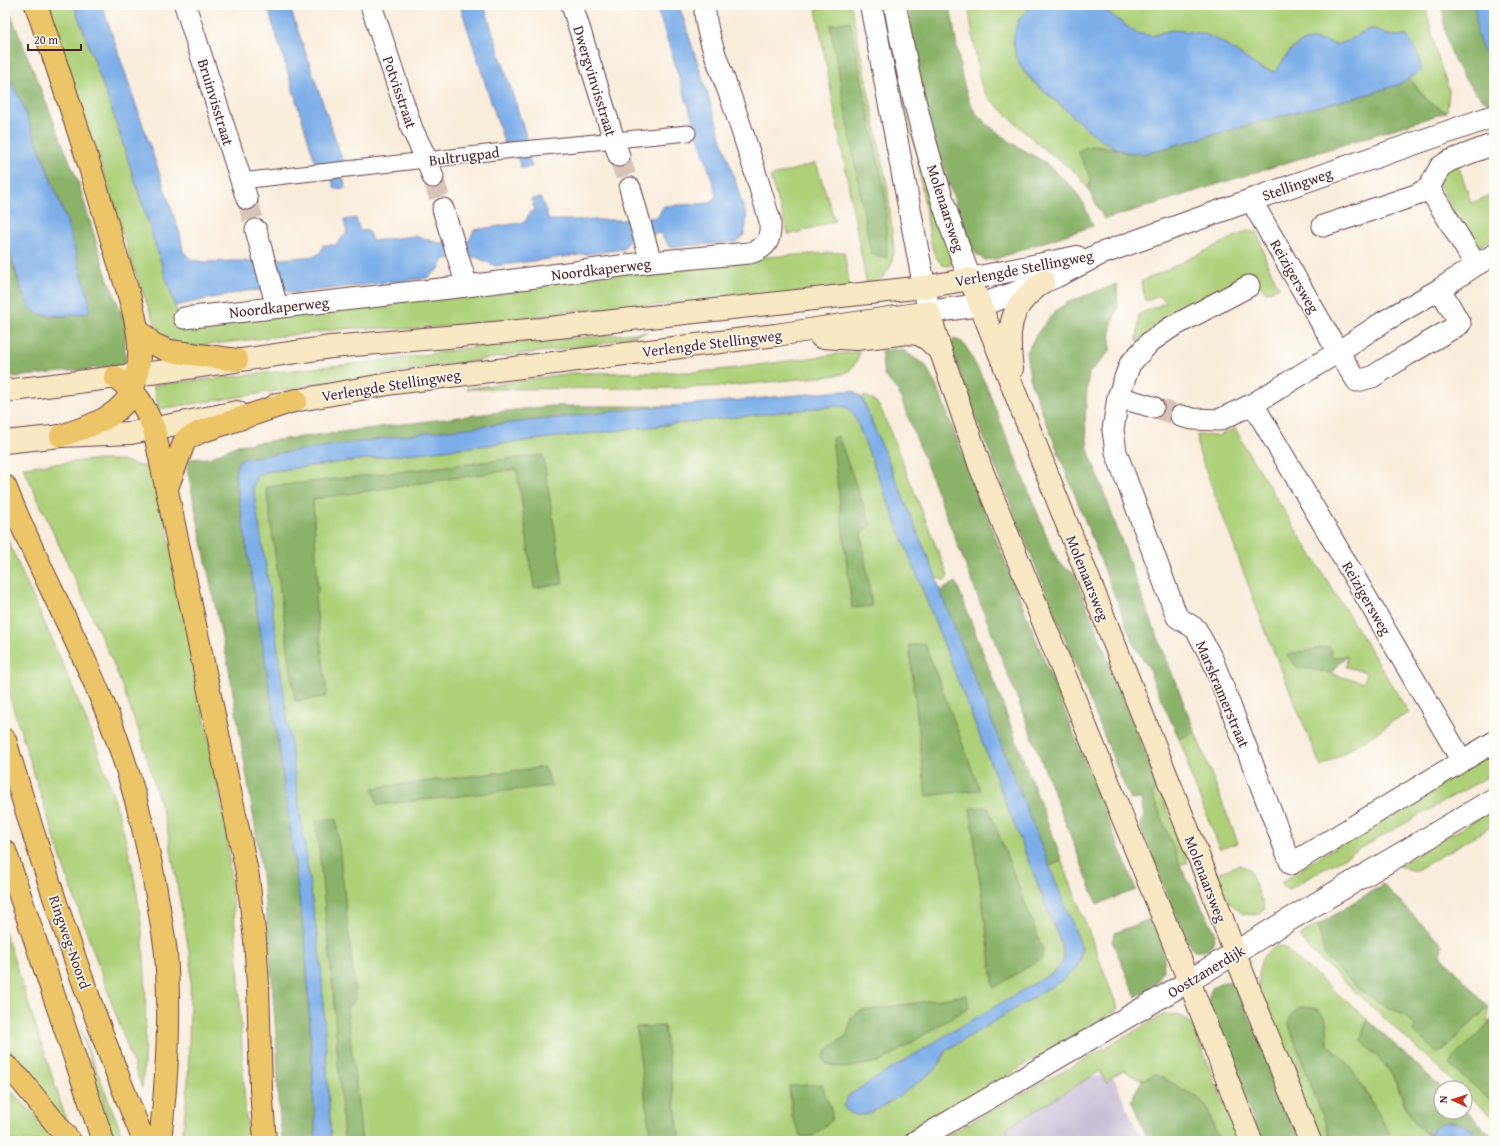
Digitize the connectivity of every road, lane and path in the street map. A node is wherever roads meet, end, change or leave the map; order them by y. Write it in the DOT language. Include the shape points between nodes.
graph roads {
  1 [pos="36,5"];
  2 [pos="186,5"];
  3 [pos="372,5"];
  4 [pos="572,5"];
  5 [pos="705,5"];
  6 [pos="895,6"];
  7 [pos="871,7"];
  8 [pos="1494,116"];
  9 [pos="688,133"];
  10 [pos="1494,144"];
  11 [pos="617,149"];
  12 [pos="430,169"];
  13 [pos="630,188"];
  14 [pos="1429,188"];
  15 [pos="244,190"];
  16 [pos="1251,200"];
  17 [pos="443,209"];
  18 [pos="1323,226"];
  19 [pos="256,230"];
  20 [pos="649,254"];
  21 [pos="1100,254"];
  22 [pos="1485,260"];
  23 [pos="970,279"];
  24 [pos="1044,281"];
  25 [pos="467,286"];
  26 [pos="1249,286"];
  27 [pos="924,287"];
  28 [pos="1440,289"];
  29 [pos="276,301"];
  30 [pos="980,305"];
  31 [pos="929,312"];
  32 [pos="184,318"];
  33 [pos="137,329"];
  34 [pos="776,335"];
  35 [pos="941,352"];
  36 [pos="1338,352"];
  37 [pos="237,360"];
  38 [pos="128,381"];
  39 [pos="5,391"];
  40 [pos="1015,394"];
  41 [pos="1118,397"];
  42 [pos="296,400"];
  43 [pos="1253,404"];
  44 [pos="1153,407"];
  45 [pos="1181,416"];
  46 [pos="154,429"];
  47 [pos="61,436"];
  48 [pos="5,442"];
  49 [pos="167,488"];
  50 [pos="7,492"];
  51 [pos="5,740"];
  52 [pos="1494,742"];
  53 [pos="1462,761"];
  54 [pos="1494,799"];
  55 [pos="5,851"];
  56 [pos="1235,954"];
  57 [pos="1189,981"];
  58 [pos="5,1065"];
  59 [pos="70,1141"];
  60 [pos="103,1141"];
  61 [pos="144,1141"];
  62 [pos="160,1141"];
  63 [pos="265,1141"];
  64 [pos="916,1141"];
  65 [pos="1251,1141"];
  66 [pos="1310,1141"];
  1 -- 33 [label="highway" via="91,169"];
  2 -- 15 [label="street, Bruinvisstraat"];
  3 -- 12 [label="street, Potvisstraat" via="412,129"];
  4 -- 11 [label="street, Dwergvinvisstraat"];
  5 -- 20 [label="street, Noordkaperweg" via="710,38 770,221 769,239 757,251 749,253"];
  6 -- 23 [label="street, Molenaarsweg" via="911,90 931,162"];
  7 -- 27 [label="street, Molenaarsweg"];
  8 -- 16 [label="street, Stellingweg"];
  9 -- 11 [label="street, Bultrugpad"];
  10 -- 14 [label="street" via="1440,167"];
  11 -- 12 [label="street, Bultrugpad" via="513,150"];
  12 -- 15 [label="street, Bultrugpad" via="325,171"];
  13 -- 20 [label="street"];
  14 -- 18 [label="street" via="1416,195"];
  14 -- 22 [label="street"];
  16 -- 21 [label="street, Stellingweg"];
  16 -- 36 [label="street, Reizigersweg"];
  17 -- 25 [label="street"];
  19 -- 29 [label="street"];
  20 -- 25 [label="street, Noordkaperweg"];
  21 -- 23 [label="street, Verlengde Stellingweg"];
  21 -- 24 [label="street, Verlengde Stellingweg"];
  22 -- 28 [label="street"];
  23 -- 27 [label="main road, Verlengde Stellingweg"];
  23 -- 30 [label="main road, Molenaarsweg"];
  24 -- 30 [label="street, Verlengde Stellingweg"];
  24 -- 40 [label="main road" via="1024,299 1010,329 1009,344"];
  25 -- 29 [label="street, Noordkaperweg"];
  26 -- 41 [label="street, Marskramerstraat" via="1170,328 1150,342 1130,364"];
  27 -- 31 [label="street, Molenaarsweg"];
  27 -- 37 [label="main road, Verlengde Stellingweg" via="540,329 331,347"];
  28 -- 36 [label="street"];
  28 -- 36 [label="street, Reizigersweg" via="1460,324 1372,377 1357,381"];
  29 -- 32 [label="street, Noordkaperweg"];
  30 -- 31 [label="street, Verlengde Stellingweg"];
  30 -- 40 [label="main road, Molenaarsweg"];
  31 -- 34 [label="main road, Verlengde Stellingweg"];
  31 -- 35 [label="main road, Molenaarsweg"];
  33 -- 37 [label="highway" via="153,344 168,351"];
  33 -- 38 [label="highway" via="139,358"];
  34 -- 35 [label="main road" via="857,339 918,334"];
  34 -- 42 [label="main road, Verlengde Stellingweg" via="394,383"];
  35 -- 57 [label="main road, Molenaarsweg" via="980,466"];
  36 -- 43 [label="street"];
  37 -- 38 [label="main road, Verlengde Stellingweg"];
  38 -- 39 [label="main road, Verlengde Stellingweg"];
  38 -- 46 [label="highway" via="143,403"];
  38 -- 47 [label="highway" via="128,399 120,408 107,417"];
  40 -- 56 [label="main road, Molenaarsweg"];
  41 -- 44 [label="street"];
  41 -- 53 [label="street, Marskramerstraat" via="1113,430 1116,452 1174,610 1177,617 1196,629 1213,661 1291,864"];
  42 -- 46 [label="main road, Verlengde Stellingweg"];
  42 -- 49 [label="highway" via="200,432 185,440"];
  43 -- 45 [label="street" via="1219,420"];
  43 -- 53 [label="street, Reizigersweg"];
  46 -- 47 [label="main road, Verlengde Stellingweg" via="131,433"];
  46 -- 49 [label="highway"];
  47 -- 48 [label="main road, Verlengde Stellingweg"];
  49 -- 63 [label="highway" via="248,877 256,948"];
  50 -- 62 [label="highway" via="88,666 114,732 137,801 152,861 166,955 168,1029 166,1087"];
  51 -- 61 [label="highway, Ringweg-Noord" via="56,904 98,1023"];
  52 -- 53 [label="street"];
  54 -- 56 [label="street, Oostzanerdijk"];
  55 -- 60 [label="highway"];
  56 -- 57 [label="street, Oostzanerdijk"];
  56 -- 66 [label="main road, Molenaarsweg"];
  57 -- 64 [label="street, Oostzanerdijk"];
  57 -- 65 [label="main road, Molenaarsweg"];
  58 -- 59 [label="highway" via="19,1078"];
}
